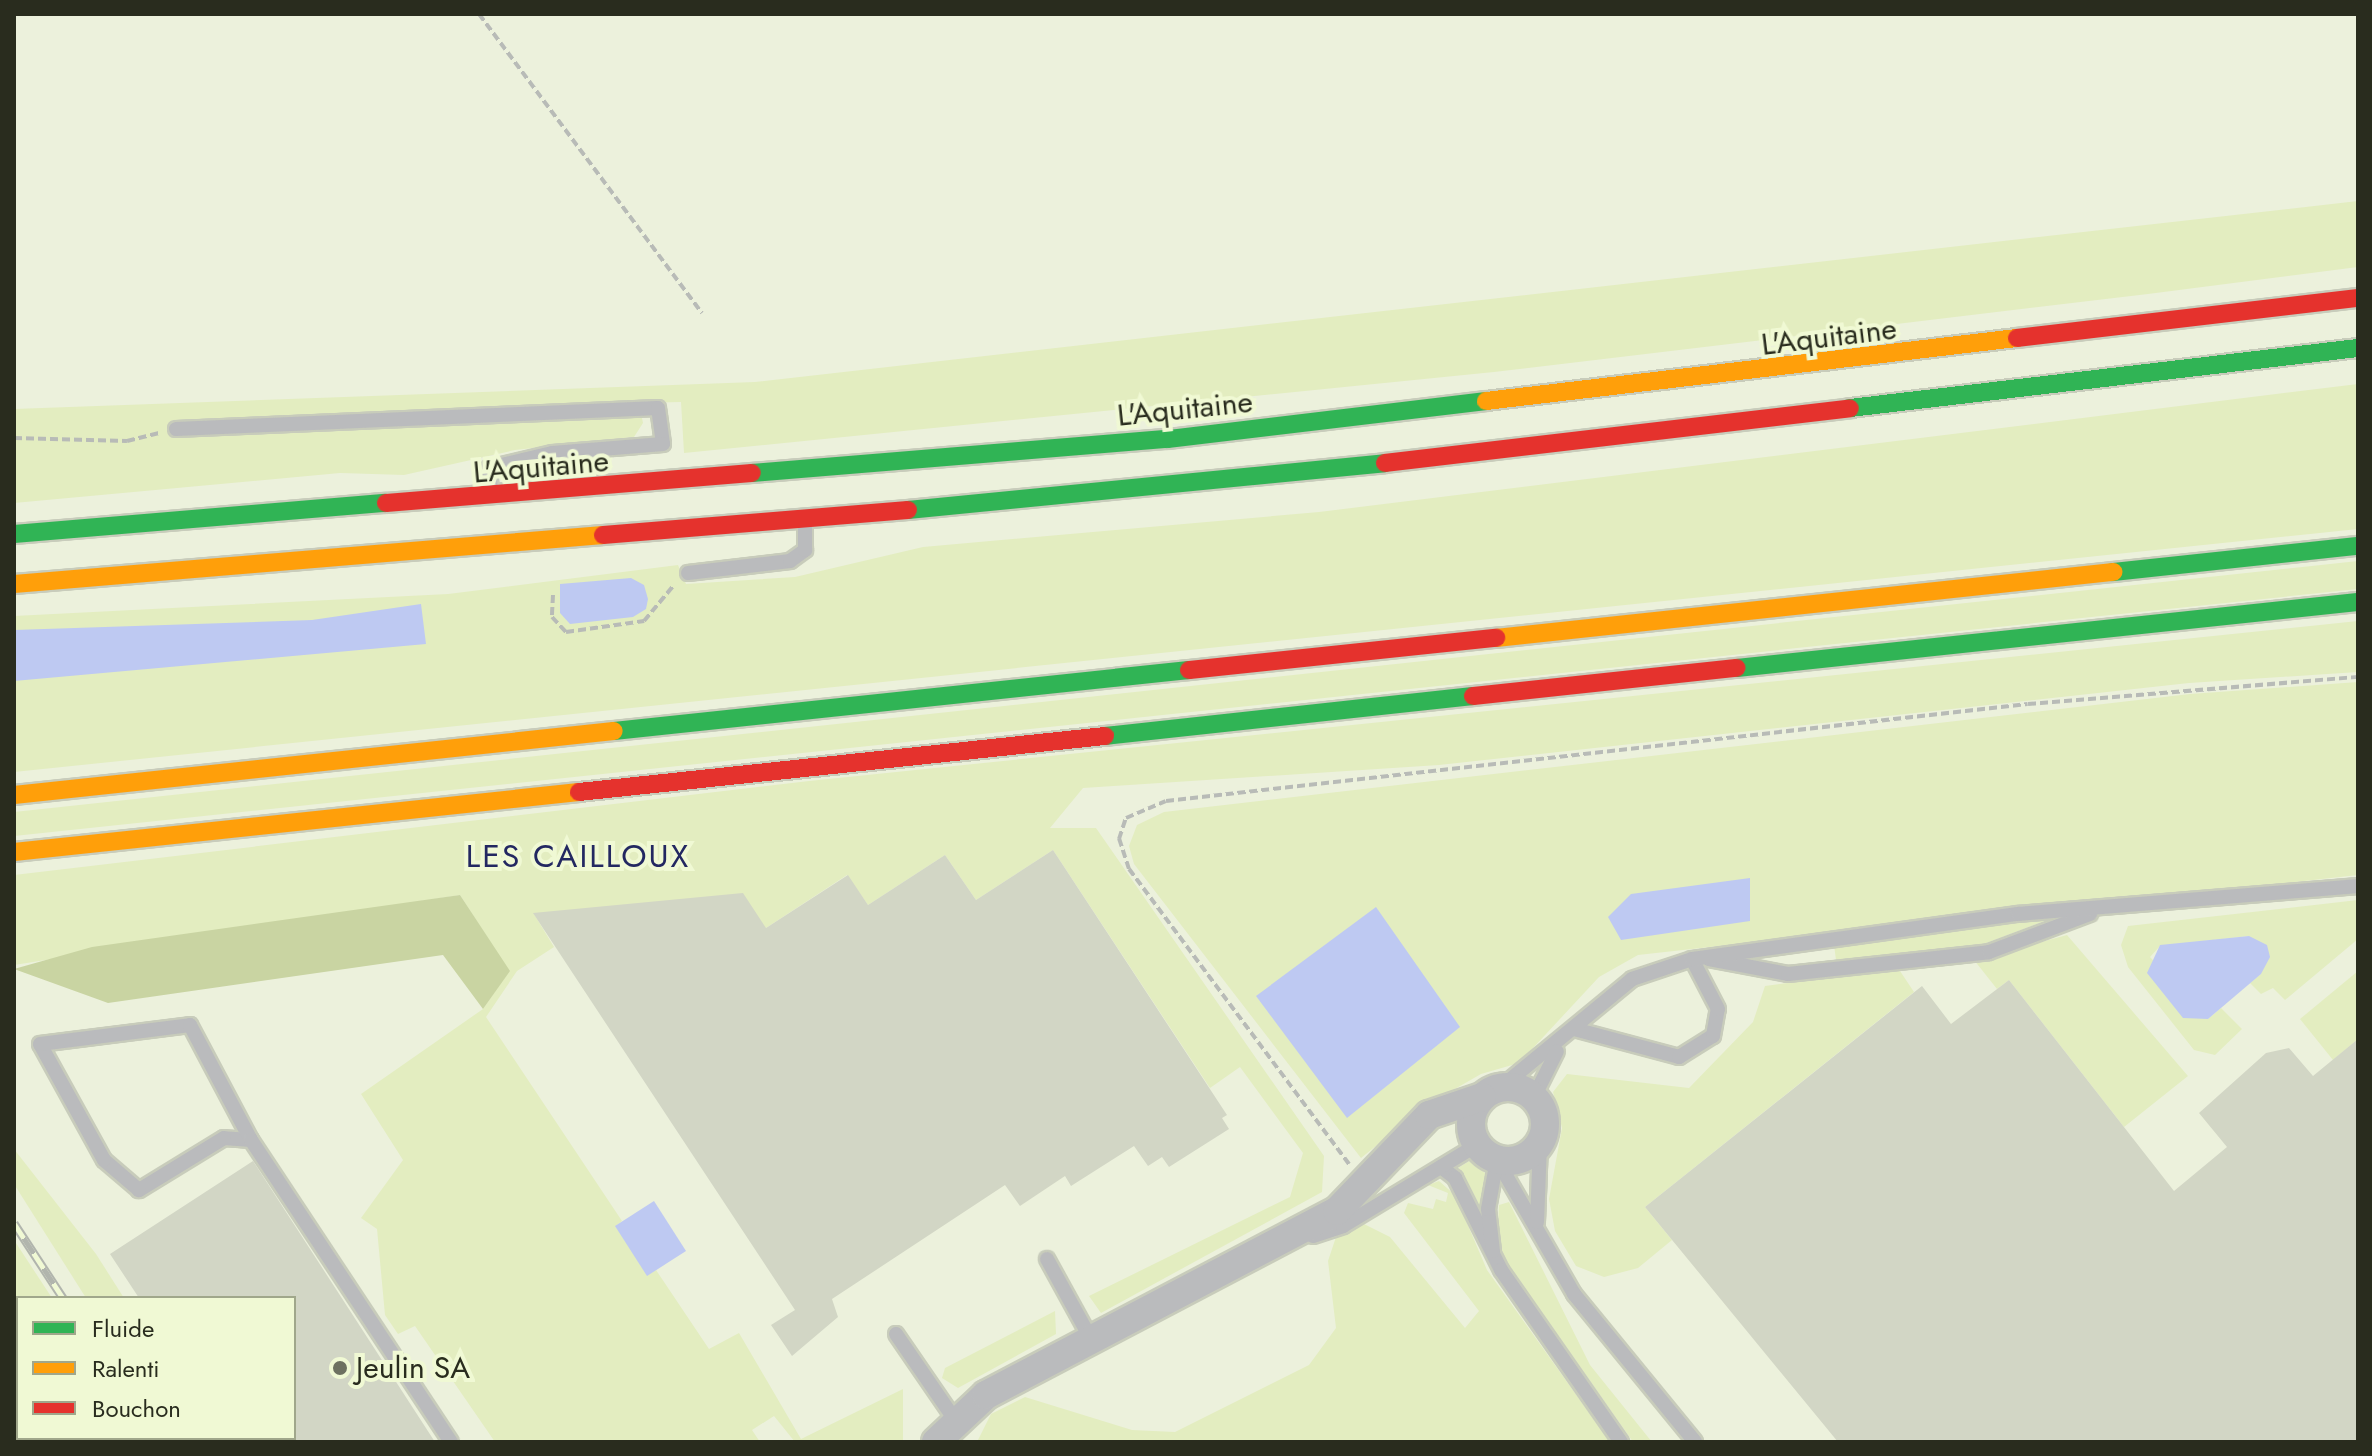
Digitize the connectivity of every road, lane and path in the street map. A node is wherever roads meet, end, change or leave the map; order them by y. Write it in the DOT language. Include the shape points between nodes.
graph roads {
  1 [pos="479,14"];
  2 [pos="2358,298"];
  3 [pos="702,313"];
  4 [pos="2358,348"];
  5 [pos="176,429"];
  6 [pos="14,438"];
  7 [pos="492,499"];
  8 [pos="805,523"];
  9 [pos="14,534"];
  10 [pos="2358,546"];
  11 [pos="688,573"];
  12 [pos="14,584"];
  13 [pos="553,595"];
  14 [pos="2358,602"];
  15 [pos="2358,677"];
  16 [pos="14,795"];
  17 [pos="14,852"];
  18 [pos="2358,886"];
  19 [pos="2094,912"];
  20 [pos="1692,959"];
  21 [pos="1574,1029"];
  22 [pos="1491,1092"];
  23 [pos="1534,1097"];
  24 [pos="1414,1131"];
  25 [pos="251,1140"];
  26 [pos="1540,1143"];
  27 [pos="1481,1144"];
  28 [pos="1441,1167"];
  29 [pos="1361,1181"];
  30 [pos="1537,1222"];
  31 [pos="1274,1248"];
  32 [pos="1047,1259"];
  33 [pos="1501,1270"];
  34 [pos="896,1334"];
  35 [pos="1091,1339"];
  36 [pos="955,1420"];
  37 [pos="451,1442"];
  38 [pos="936,1442"];
  39 [pos="1621,1442"];
  40 [pos="1695,1442"];
  1 -- 3 [label="path"];
  2 -- 7 [label="main road, L'Aquitaine" via="1420,412"];
  4 -- 8 [label="main road" via="1543,448"];
  5 -- 6 [label="path" via="127,441"];
  5 -- 7 [label="lane" via="658,408 663,444 552,453 489,468"];
  7 -- 9 [label="main road, L'Aquitaine"];
  8 -- 11 [label="lane" via="805,550 790,561"];
  8 -- 12 [label="main road"];
  10 -- 16 [label="main road"];
  11 -- 13 [label="path" via="644,621 566,632 552,617"];
  14 -- 17 [label="main road"];
  15 -- 29 [label="path" via="2028,704 1166,801 1126,818 1119,839 1129,869"];
  18 -- 19 [label="lane"];
  19 -- 20 [label="lane" via="1855,933"];
  19 -- 20 [label="lane" via="2018,944 1974,953 1788,974"];
  20 -- 21 [label="lane" via="1632,979"];
  20 -- 21 [label="lane" via="1718,1009 1713,1036 1679,1057"];
  21 -- 22 [label="lane"];
  21 -- 23 [label="lane" via="1545,1065"];
  22 -- 23 [label="street"];
  22 -- 24 [label="street" via="1446,1103"];
  22 -- 27 [label="street"];
  23 -- 26 [label="street" via="1545,1119"];
  24 -- 27 [label="street"];
  24 -- 29 [label="street"];
  25 -- 25 [label="lane" via="224,1138 139,1190 104,1160 40,1044 190,1025"];
  25 -- 37 [label="lane"];
  26 -- 27 [label="street" via="1522,1159"];
  26 -- 30 [label="lane"];
  27 -- 28 [label="lane"];
  27 -- 30 [label="lane"];
  27 -- 33 [label="lane" via="1488,1220"];
  28 -- 31 [label="lane" via="1343,1226"];
  28 -- 33 [label="lane" via="1455,1178"];
  29 -- 31 [label="street" via="1337,1211"];
  30 -- 40 [label="lane" via="1574,1294"];
  31 -- 35 [label="street"];
  32 -- 35 [label="lane"];
  33 -- 39 [label="lane"];
  34 -- 36 [label="lane"];
  35 -- 36 [label="street"];
  36 -- 38 [label="street"];
}
